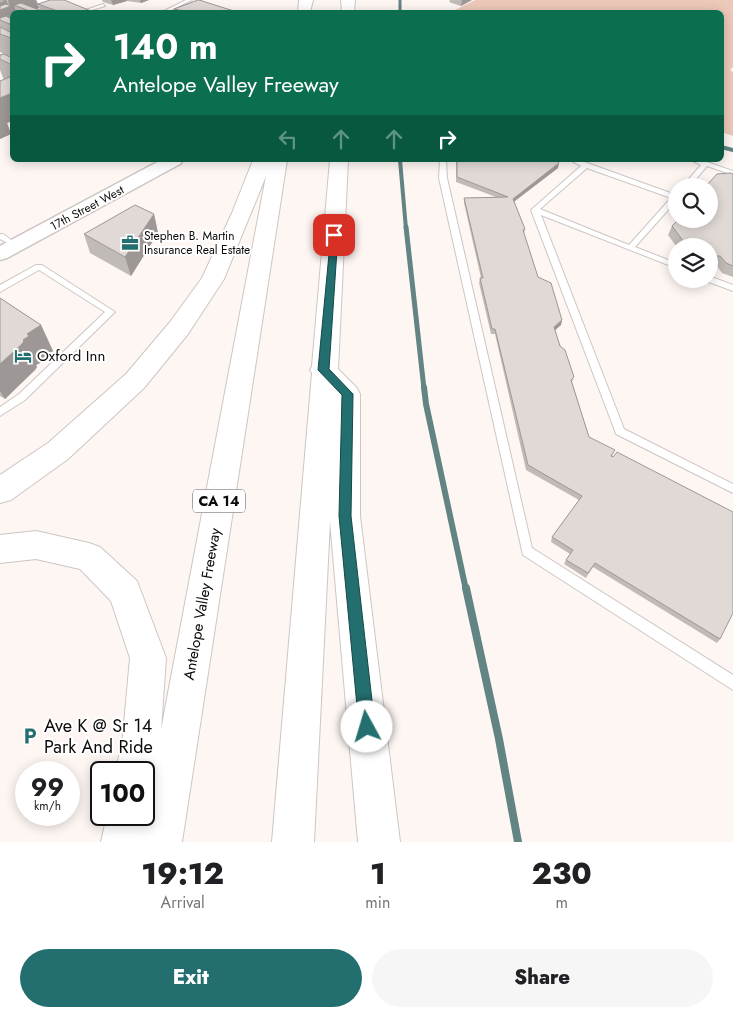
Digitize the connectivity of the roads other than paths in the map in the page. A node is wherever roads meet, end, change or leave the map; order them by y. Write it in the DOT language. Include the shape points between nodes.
graph roads {
  1 [pos="42,0"];
  2 [pos="190,0"];
  3 [pos="102,5"];
  4 [pos="70,10"];
  5 [pos="88,10"];
  6 [pos="168,10"];
  7 [pos="170,162"];
  8 [pos="261,162"];
  9 [pos="278,162"];
  10 [pos="338,162"];
  11 [pos="443,162"];
  12 [pos="578,162"];
  13 [pos="700,162"];
  14 [pos="705,164"];
  15 [pos="586,165"];
  16 [pos="733,173"];
  17 [pos="693,178"];
  18 [pos="668,194"];
  19 [pos="668,206"];
  20 [pos="535,210"];
  21 [pos="5,245"];
  22 [pos="630,248"];
  23 [pos="668,263"];
  24 [pos="718,282"];
  25 [pos="0,288"];
  26 [pos="733,288"];
  27 [pos="323,370"];
  28 [pos="0,412"];
  29 [pos="733,489"];
  30 [pos="0,491"];
  31 [pos="0,549"];
  32 [pos="733,682"];
  33 [pos="137,761"];
  34 [pos="125,826"];
  35 [pos="122,842"];
  36 [pos="161,842"];
  37 [pos="293,842"];
  38 [pos="379,842"];
  1 -- 4 [label="street"];
  2 -- 6 [label="lane"];
  3 -- 5 [label="lane"];
  7 -- 21 [label="street, 17th Street West"];
  8 -- 30 [label="highway" via="213,279 179,328 135,382 58,451"];
  9 -- 36 [label="highway, Antelope Valley Freeway / CA 14"];
  10 -- 27 [label="highway"];
  11 -- 32 [label="lane" via="443,178 527,551"];
  12 -- 15 [label="lane"];
  13 -- 14 [label="lane"];
  14 -- 16 [label="lane"];
  14 -- 17 [label="lane"];
  15 -- 18 [label="lane"];
  15 -- 20 [label="lane"];
  19 -- 22 [label="lane"];
  20 -- 22 [label="lane"];
  20 -- 29 [label="lane" via="620,431"];
  22 -- 23 [label="lane"];
  24 -- 26 [label="lane"];
  25 -- 28 [label="lane" via="38,267 111,312 22,397"];
  27 -- 37 [label="highway"];
  27 -- 38 [label="highway" via="347,394 345,516"];
  31 -- 33 [label="highway" via="36,544 89,557 125,592 148,658"];
  34 -- 35 [label="highway"];
}
